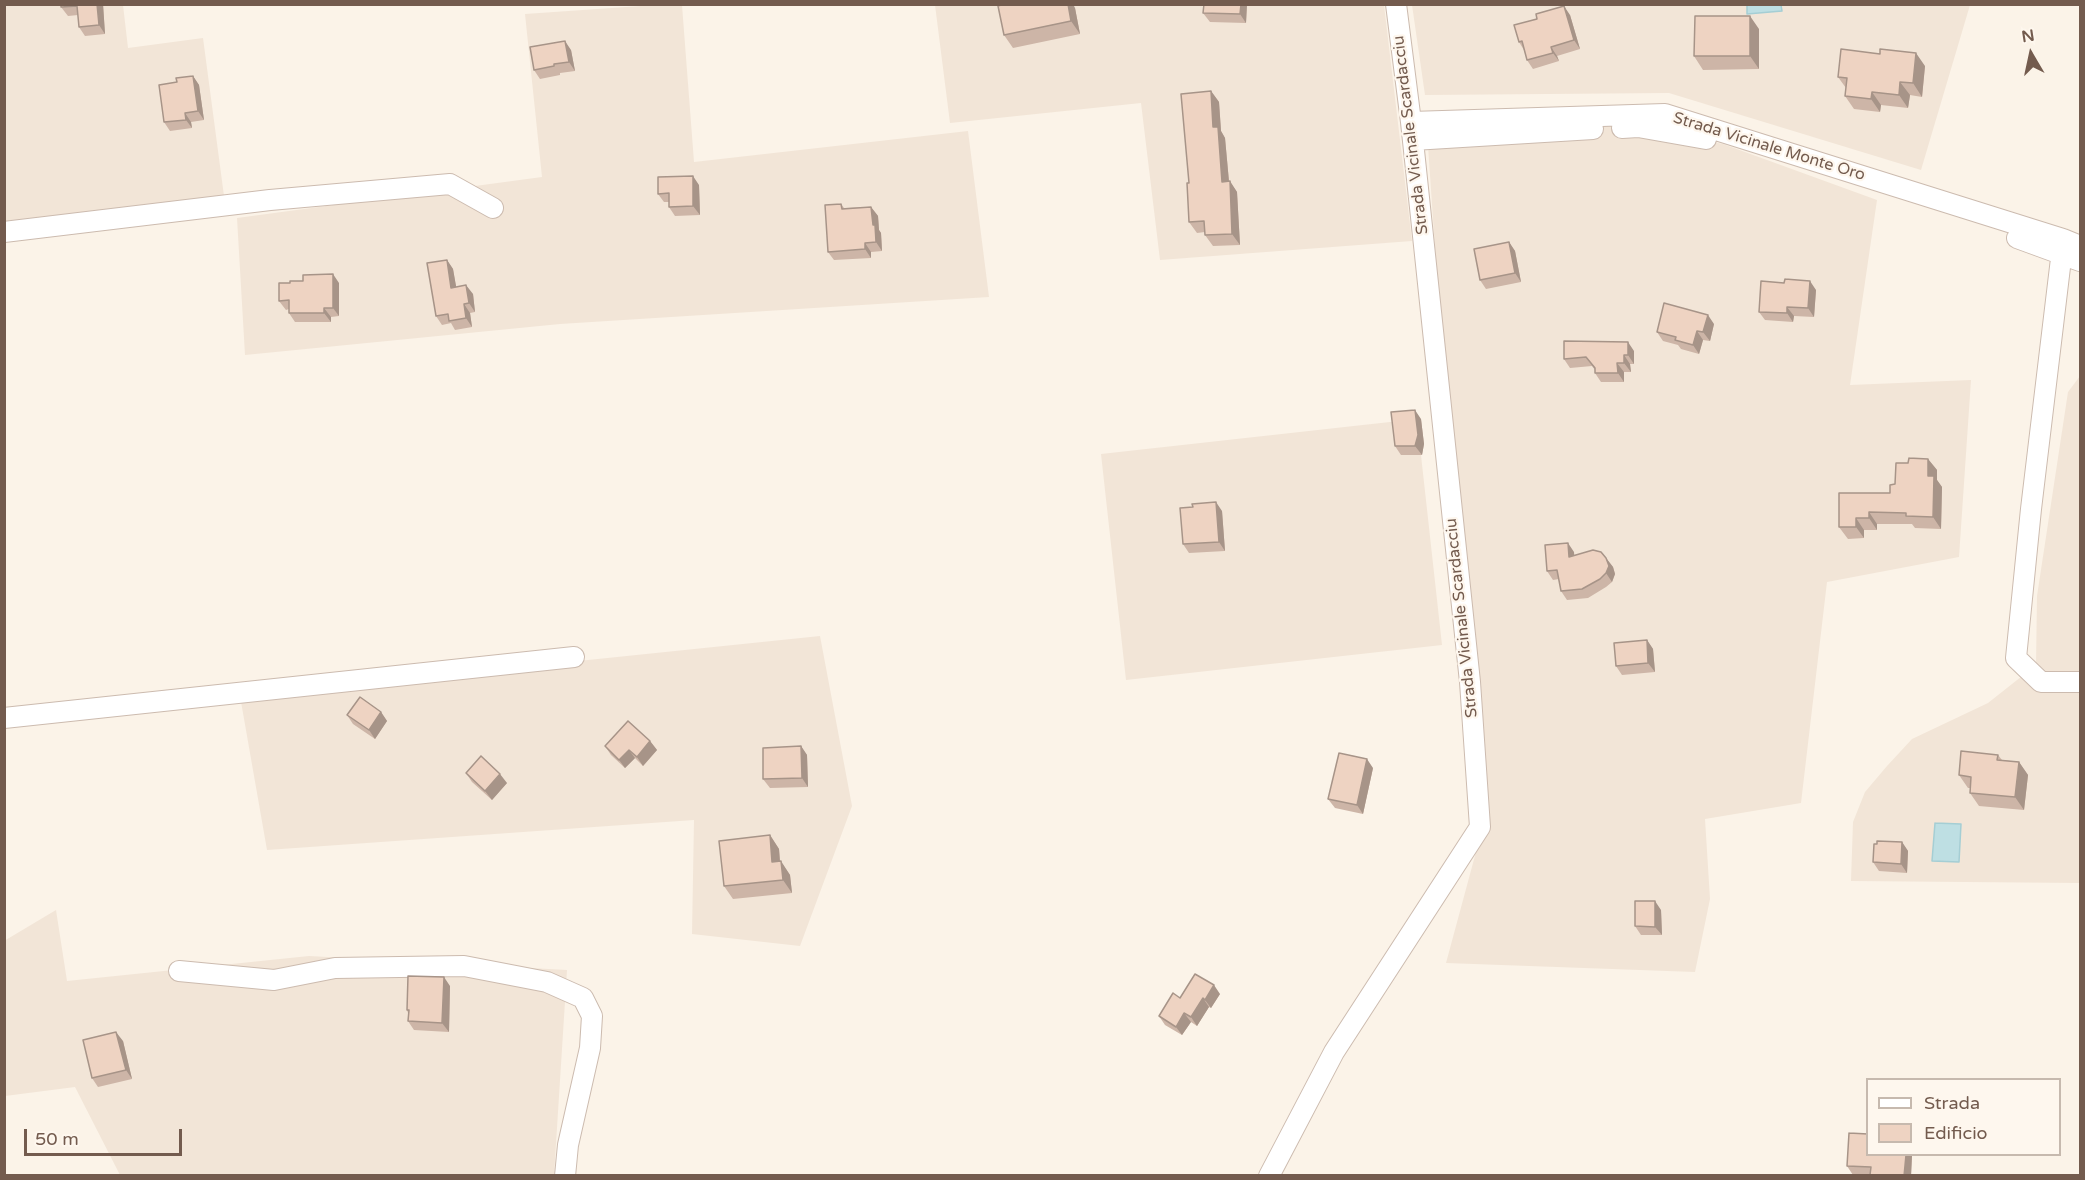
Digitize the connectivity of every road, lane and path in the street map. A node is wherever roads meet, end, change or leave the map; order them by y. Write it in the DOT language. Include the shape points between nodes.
graph roads {
  1 [pos="1396,4"];
  2 [pos="1412,131"];
  3 [pos="493,208"];
  4 [pos="4,232"];
  5 [pos="2068,246"];
  6 [pos="2080,261"];
  7 [pos="574,657"];
  8 [pos="2080,682"];
  9 [pos="4,718"];
  10 [pos="179,971"];
  11 [pos="565,1176"];
  12 [pos="1269,1176"];
  1 -- 2 [label="street, Strada Vicinale Scardacciu"];
  2 -- 5 [label="street, Strada Vicinale Monte Oro" via="1665,114"];
  2 -- 12 [label="street, Strada Vicinale Scardacciu" via="1470,682 1479,827 1334,1052"];
  3 -- 4 [label="street" via="450,184 270,200"];
  5 -- 6 [label="street, Strada Vicinale Monte Oro"];
  5 -- 8 [label="street" via="2031,509 2016,658 2041,682"];
  7 -- 9 [label="street"];
  10 -- 11 [label="street" via="274,980 335,968 464,966 547,982 583,998 592,1016 590,1048"];
}
